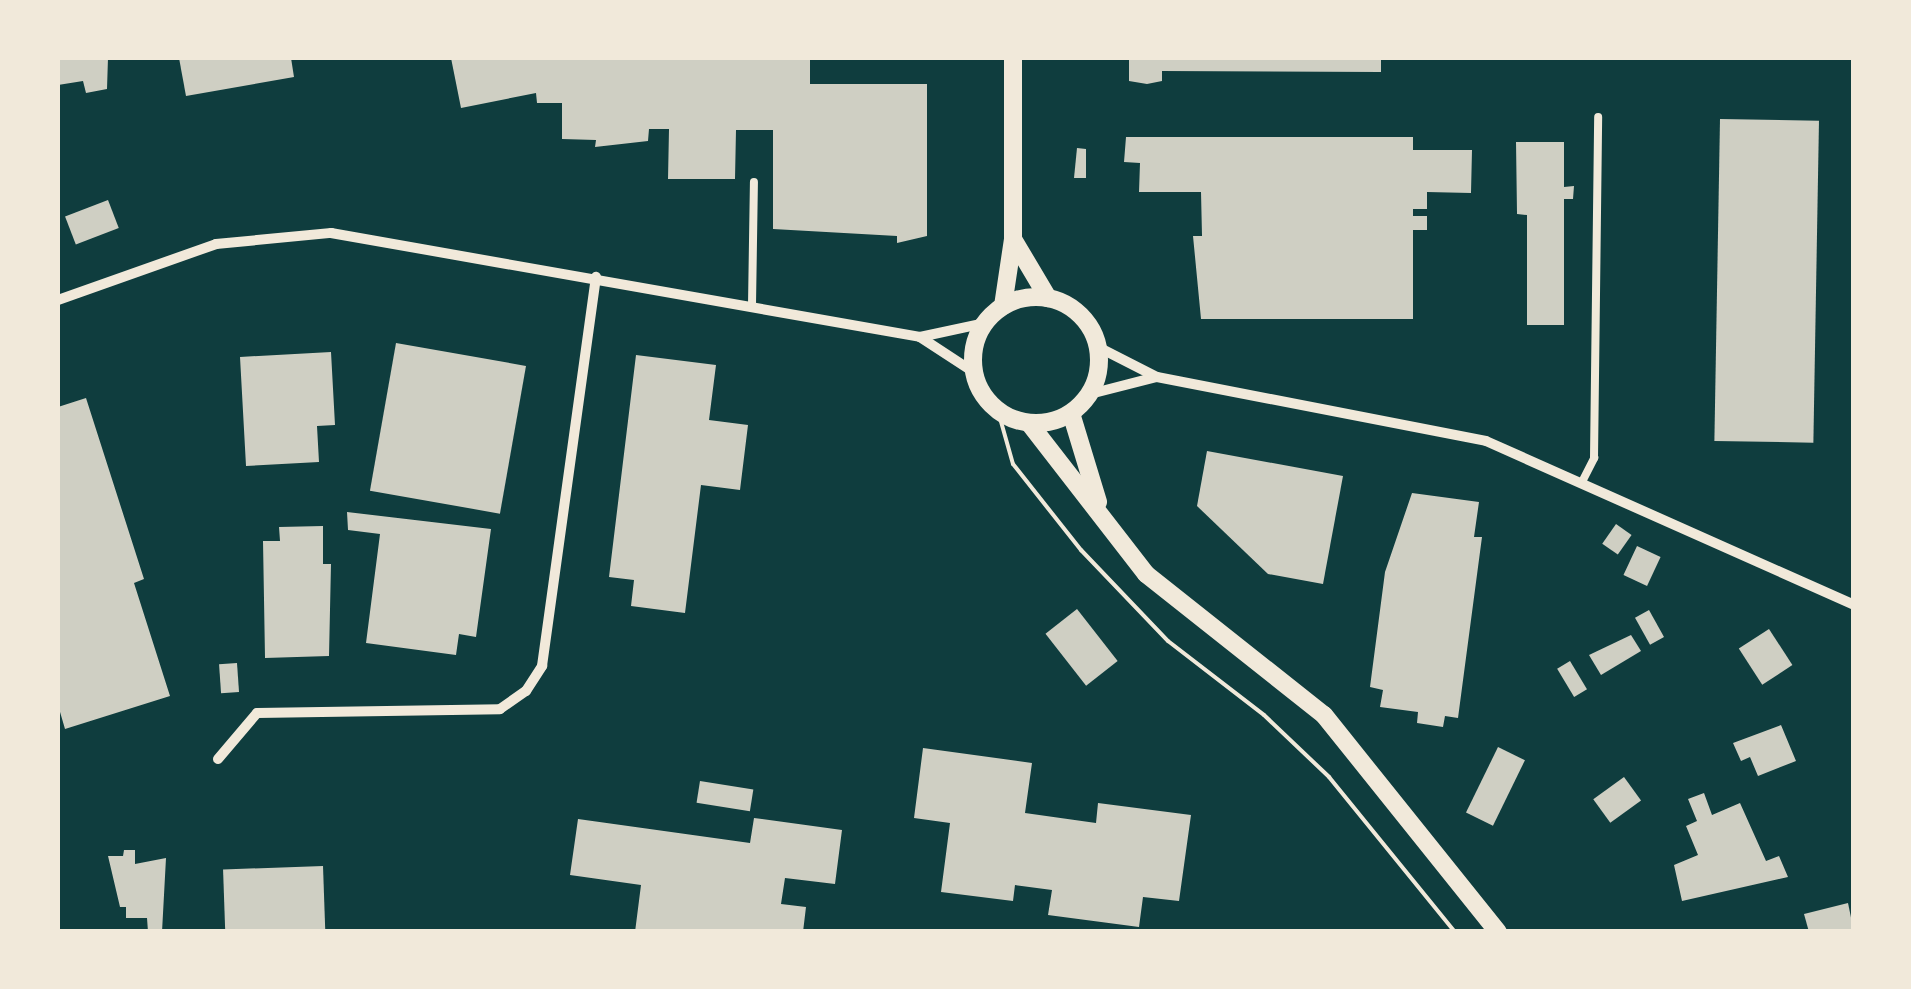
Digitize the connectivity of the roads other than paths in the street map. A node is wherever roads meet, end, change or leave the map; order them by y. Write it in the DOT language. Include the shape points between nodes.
graph roads {
  1 [pos="1013,58"];
  2 [pos="1598,117"];
  3 [pos="754,182"];
  4 [pos="1012,240"];
  5 [pos="596,276"];
  6 [pos="1048,298"];
  7 [pos="58,300"];
  8 [pos="752,305"];
  9 [pos="1003,306"];
  10 [pos="985,323"];
  11 [pos="920,337"];
  12 [pos="1098,347"];
  13 [pos="974,373"];
  14 [pos="1157,377"];
  15 [pos="1090,394"];
  16 [pos="1071,413"];
  17 [pos="1029,424"];
  18 [pos="1584,480"];
  19 [pos="1106,520"];
  20 [pos="1854,605"];
  21 [pos="218,759"];
  22 [pos="1498,932"];
  1 -- 4 [label="street"];
  2 -- 18 [label="lane" via="1594,458"];
  3 -- 8 [label="lane"];
  4 -- 6 [label="street"];
  4 -- 9 [label="street"];
  5 -- 7 [label="street" via="332,233 216,244"];
  5 -- 8 [label="street"];
  5 -- 21 [label="street" via="542,666 526,691 500,709 258,713"];
  6 -- 9 [label="street"];
  6 -- 12 [label="street" via="1081,314"];
  8 -- 11 [label="street"];
  9 -- 10 [label="street"];
  10 -- 11 [label="street"];
  10 -- 13 [label="street" via="974,347"];
  11 -- 13 [label="street"];
  12 -- 14 [label="street"];
  12 -- 15 [label="street"];
  13 -- 17 [label="street" via="998,411"];
  14 -- 15 [label="street"];
  14 -- 18 [label="street" via="1486,440"];
  15 -- 16 [label="street"];
  16 -- 17 [label="street"];
  16 -- 19 [label="street"];
  17 -- 19 [label="street"];
  18 -- 20 [label="street"];
  19 -- 22 [label="street" via="1146,574 1193,617 1324,716"];
}
